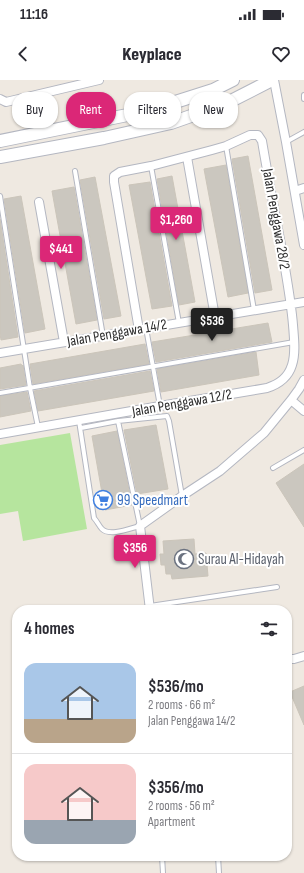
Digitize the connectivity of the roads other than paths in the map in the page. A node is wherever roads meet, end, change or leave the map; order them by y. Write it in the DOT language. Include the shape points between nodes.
graph roads {
  1 [pos="99,80"];
  2 [pos="233,80"];
  3 [pos="273,80"];
  4 [pos="80,82"];
  5 [pos="304,96"];
  6 [pos="0,99"];
  7 [pos="304,99"];
  8 [pos="304,132"];
  9 [pos="0,141"];
  10 [pos="286,142"];
  11 [pos="226,146"];
  12 [pos="0,157"];
  13 [pos="187,157"];
  14 [pos="151,166"];
  15 [pos="75,171"];
  16 [pos="304,188"];
  17 [pos="295,191"];
  18 [pos="0,196"];
  19 [pos="39,202"];
  20 [pos="304,245"];
  21 [pos="304,302"];
  22 [pos="292,304"];
  23 [pos="254,310"];
  24 [pos="215,317"];
  25 [pos="179,323"];
  26 [pos="142,329"];
  27 [pos="103,336"];
  28 [pos="64,342"];
  29 [pos="294,342"];
  30 [pos="24,349"];
  31 [pos="0,353"];
  32 [pos="153,366"];
  33 [pos="304,380"];
  34 [pos="30,388"];
  35 [pos="0,393"];
  36 [pos="291,400"];
  37 [pos="160,406"];
  38 [pos="304,411"];
  39 [pos="118,421"];
  40 [pos="80,424"];
  41 [pos="38,428"];
  42 [pos="0,434"];
  43 [pos="304,450"];
  44 [pos="274,468"];
  45 [pos="182,496"];
  46 [pos="140,526"];
  47 [pos="277,587"];
  48 [pos="150,605"];
  49 [pos="168,605"];
  50 [pos="304,656"];
  51 [pos="292,659"];
  52 [pos="162,861"];
  53 [pos="218,861"];
  54 [pos="163,873"];
  55 [pos="219,873"];
  1 -- 4 [label="street"];
  2 -- 9 [label="main road" via="213,90 147,111"];
  3 -- 10 [label="street"];
  3 -- 12 [label="main road" via="224,104 171,122 104,138"];
  4 -- 6 [label="street" via="6,102"];
  5 -- 7 [label="lane"];
  8 -- 10 [label="lane"];
  10 -- 17 [label="street"];
  11 -- 13 [label="street"];
  11 -- 22 [label="street, Jalan Penggawa 28/2" via="250,134 258,135 262,141"];
  11 -- 23 [label="lane"];
  13 -- 14 [label="street"];
  13 -- 24 [label="street"];
  14 -- 25 [label="lane"];
  14 -- 26 [label="street" via="120,172 114,176"];
  15 -- 27 [label="lane"];
  16 -- 17 [label="street"];
  17 -- 20 [label="street"];
  18 -- 30 [label="lane"];
  19 -- 28 [label="street"];
  21 -- 22 [label="street, Jalan Penggawa 14/2"];
  22 -- 23 [label="street, Jalan Penggawa 14/2"];
  22 -- 29 [label="street, Jalan Penggawa 12/2"];
  23 -- 24 [label="street, Jalan Penggawa 14/2"];
  24 -- 25 [label="street, Jalan Penggawa 14/2"];
  25 -- 26 [label="street, Jalan Penggawa 14/2"];
  26 -- 27 [label="street, Jalan Penggawa 14/2"];
  26 -- 32 [label="lane"];
  27 -- 28 [label="street, Jalan Penggawa 14/2"];
  28 -- 30 [label="street, Jalan Penggawa 14/2"];
  29 -- 32 [label="lane"];
  29 -- 37 [label="street, Jalan Penggawa 12/2" via="293,364 289,373 275,386"];
  30 -- 31 [label="street, Jalan Penggawa 14/2"];
  30 -- 34 [label="lane"];
  32 -- 34 [label="lane"];
  32 -- 37 [label="lane"];
  33 -- 36 [label="street"];
  34 -- 35 [label="lane"];
  34 -- 41 [label="lane"];
  36 -- 38 [label="street"];
  36 -- 45 [label="street" via="264,433 220,472"];
  37 -- 40 [label="street, Jalan Penggawa 12/2"];
  39 -- 40 [label="lane"];
  39 -- 45 [label="lane" via="167,416 170,421"];
  39 -- 46 [label="lane"];
  40 -- 41 [label="street, Jalan Penggawa 12/2"];
  40 -- 46 [label="lane" via="94,518 103,530 108,532 114,533"];
  41 -- 42 [label="street, Jalan Penggawa 12/2"];
  43 -- 44 [label="lane"];
  45 -- 46 [label="street"];
  46 -- 48 [label="street"];
  47 -- 49 [label="lane"];
  50 -- 51 [label="street"];
  52 -- 54 [label="lane"];
  53 -- 55 [label="lane"];
}
